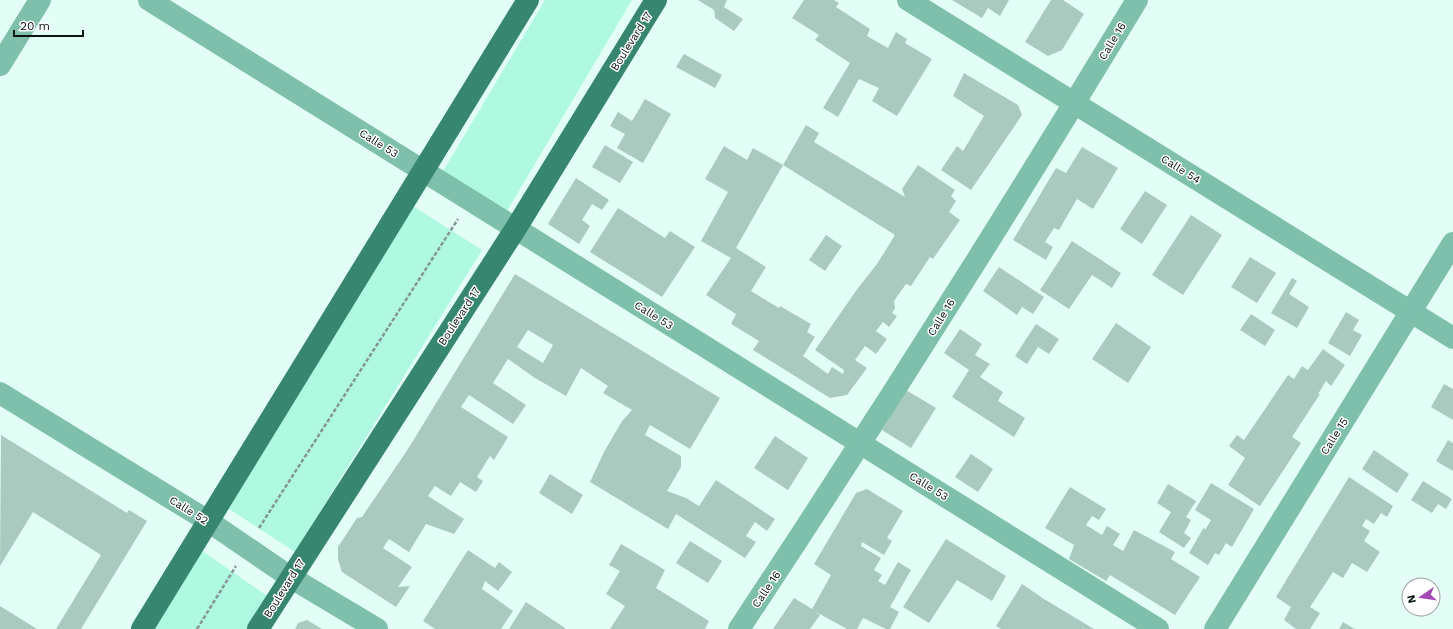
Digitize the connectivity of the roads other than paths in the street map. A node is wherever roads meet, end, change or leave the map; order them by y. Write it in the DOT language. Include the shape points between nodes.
graph roads {
  1 [pos="40,0"];
  2 [pos="149,0"];
  3 [pos="528,0"];
  4 [pos="656,0"];
  5 [pos="908,0"];
  6 [pos="1137,0"];
  7 [pos="0,65"];
  8 [pos="1075,103"];
  9 [pos="423,171"];
  10 [pos="516,228"];
  11 [pos="1453,243"];
  12 [pos="1410,312"];
  13 [pos="1453,338"];
  14 [pos="0,393"];
  15 [pos="861,444"];
  16 [pos="208,521"];
  17 [pos="290,577"];
  18 [pos="142,629"];
  19 [pos="258,629"];
  20 [pos="377,629"];
  21 [pos="739,629"];
  22 [pos="1158,629"];
  23 [pos="1215,629"];
  1 -- 7 [label="street"];
  2 -- 9 [label="street, Calle 53"];
  3 -- 9 [label="main road"];
  4 -- 10 [label="main road, Boulevard 17"];
  5 -- 8 [label="street, Calle 54"];
  6 -- 8 [label="street, Calle 16"];
  8 -- 12 [label="street, Calle 54"];
  8 -- 15 [label="street, Calle 16"];
  9 -- 10 [label="street, Calle 53"];
  9 -- 16 [label="main road"];
  10 -- 15 [label="street, Calle 53"];
  10 -- 17 [label="main road, Boulevard 17"];
  11 -- 12 [label="street, Calle 15"];
  12 -- 13 [label="street, Calle 54"];
  12 -- 23 [label="street, Calle 15"];
  14 -- 16 [label="street, Calle 52"];
  15 -- 21 [label="street, Calle 16"];
  15 -- 22 [label="street, Calle 53"];
  16 -- 17 [label="street, Calle 52"];
  16 -- 18 [label="main road"];
  17 -- 19 [label="main road, Boulevard 17"];
  17 -- 20 [label="street, Calle 52"];
}
